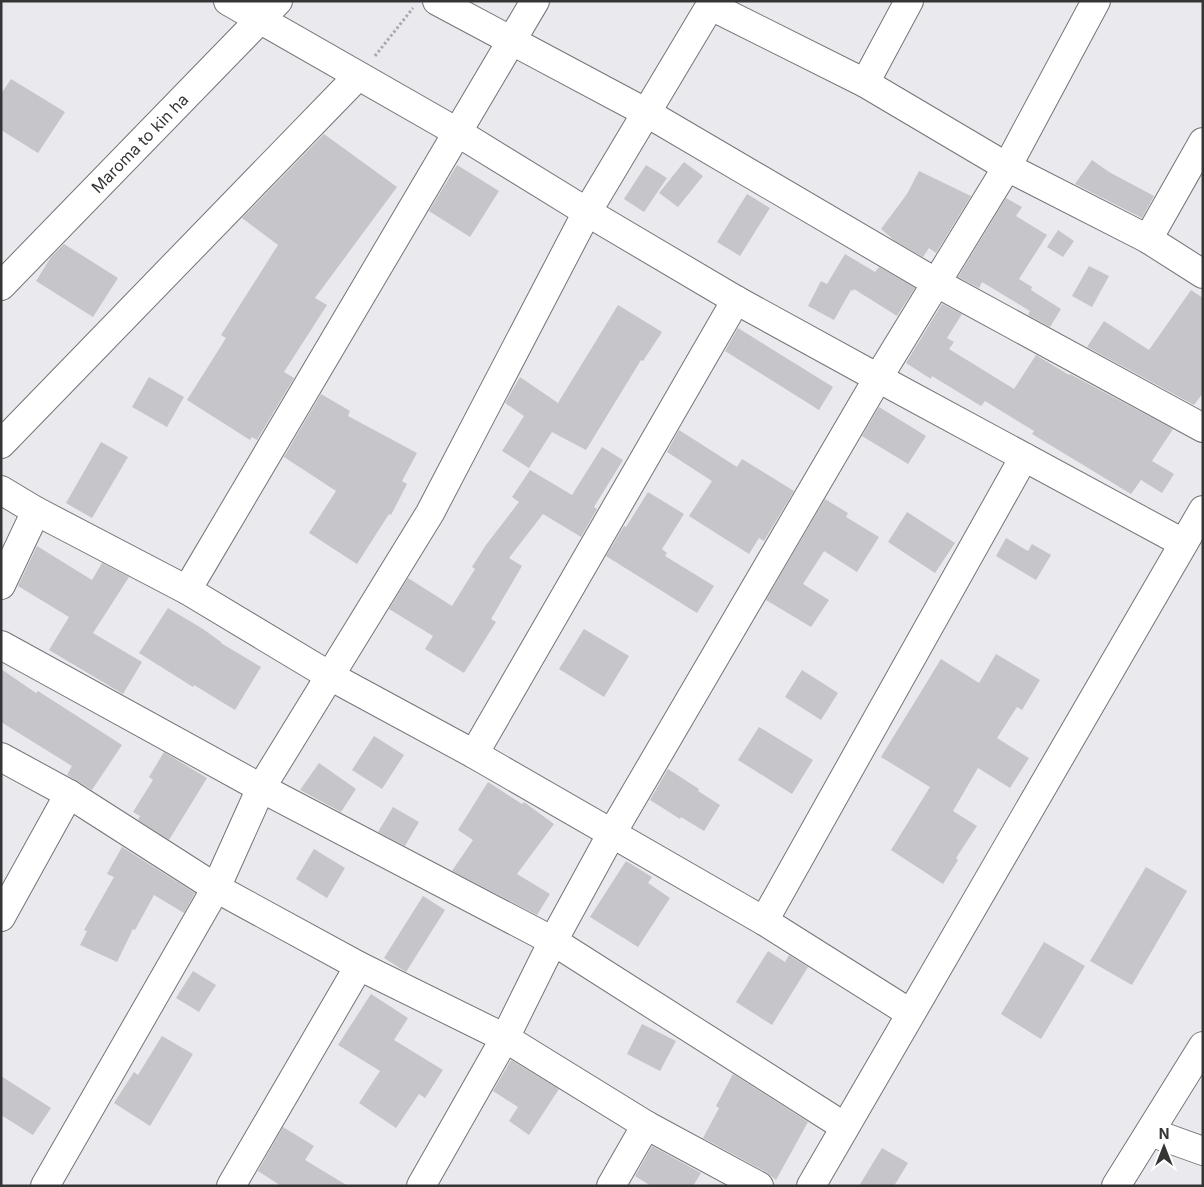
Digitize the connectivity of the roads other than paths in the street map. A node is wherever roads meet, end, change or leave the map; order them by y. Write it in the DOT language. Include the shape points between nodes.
graph roads {
  1 [pos="228,1"];
  2 [pos="437,1"];
  3 [pos="535,1"];
  4 [pos="909,1"];
  5 [pos="1096,1"];
  6 [pos="712,3"];
  7 [pos="269,10"];
  8 [pos="512,41"];
  9 [pos="358,76"];
  10 [pos="865,83"];
  11 [pos="647,112"];
  12 [pos="457,132"];
  13 [pos="1203,142"];
  14 [pos="1007,167"];
  15 [pos="587,212"];
  16 [pos="1148,239"];
  17 [pos="1203,274"];
  18 [pos="936,282"];
  19 [pos="1,286"];
  20 [pos="736,300"];
  21 [pos="878,378"];
  22 [pos="1203,428"];
  23 [pos="1,444"];
  24 [pos="1024,457"];
  25 [pos="1,490"];
  26 [pos="1203,510"];
  27 [pos="36,511"];
  28 [pos="1183,543"];
  29 [pos="1,585"];
  30 [pos="187,590"];
  31 [pos="1,645"];
  32 [pos="330,676"];
  33 [pos="474,754"];
  34 [pos="1,757"];
  35 [pos="262,788"];
  36 [pos="69,794"];
  37 [pos="612,834"];
  38 [pos="216,888"];
  39 [pos="1,917"];
  40 [pos="764,921"];
  41 [pos="553,941"];
  42 [pos="359,966"];
  43 [pos="910,1013"];
  44 [pos="505,1038"];
  45 [pos="1203,1046"];
  46 [pos="646,1125"];
  47 [pos="845,1127"];
  48 [pos="1150,1132"];
  49 [pos="1203,1151"];
  50 [pos="45,1186"];
  51 [pos="231,1186"];
  52 [pos="421,1186"];
  53 [pos="611,1186"];
  54 [pos="759,1186"];
  55 [pos="810,1186"];
  56 [pos="1116,1186"];
  1 -- 7 [label="street"];
  2 -- 8 [label="street"];
  3 -- 8 [label="street"];
  4 -- 10 [label="street"];
  5 -- 14 [label="street"];
  6 -- 10 [label="street"];
  6 -- 11 [label="street"];
  7 -- 9 [label="street"];
  7 -- 19 [label="street, Maroma to kin ha"];
  8 -- 11 [label="street"];
  8 -- 12 [label="street"];
  9 -- 12 [label="street"];
  9 -- 23 [label="street"];
  10 -- 14 [label="street"];
  11 -- 15 [label="street"];
  11 -- 18 [label="street"];
  12 -- 15 [label="street"];
  12 -- 30 [label="street"];
  13 -- 16 [label="street"];
  14 -- 16 [label="street"];
  14 -- 18 [label="street"];
  15 -- 20 [label="street"];
  15 -- 32 [label="street" via="430,513"];
  16 -- 17 [label="street"];
  18 -- 21 [label="street"];
  18 -- 22 [label="street"];
  20 -- 21 [label="street"];
  20 -- 33 [label="street"];
  21 -- 24 [label="street"];
  21 -- 37 [label="street"];
  24 -- 28 [label="street"];
  24 -- 40 [label="street"];
  25 -- 27 [label="street"];
  26 -- 28 [label="street"];
  27 -- 29 [label="street"];
  27 -- 30 [label="street"];
  28 -- 43 [label="street"];
  30 -- 32 [label="street"];
  31 -- 35 [label="street"];
  32 -- 33 [label="street"];
  32 -- 35 [label="street"];
  33 -- 37 [label="street"];
  34 -- 36 [label="street"];
  35 -- 38 [label="street"];
  35 -- 41 [label="street"];
  36 -- 38 [label="street"];
  36 -- 39 [label="street"];
  37 -- 40 [label="street"];
  37 -- 41 [label="street"];
  38 -- 42 [label="street"];
  38 -- 50 [label="street"];
  40 -- 43 [label="street"];
  41 -- 44 [label="street"];
  41 -- 47 [label="street"];
  42 -- 44 [label="street"];
  42 -- 51 [label="street"];
  43 -- 47 [label="street"];
  44 -- 46 [label="street"];
  44 -- 52 [label="street"];
  45 -- 48 [label="street"];
  46 -- 53 [label="street"];
  46 -- 54 [label="street"];
  47 -- 55 [label="street"];
  48 -- 49 [label="street"];
  48 -- 56 [label="street"];
}
